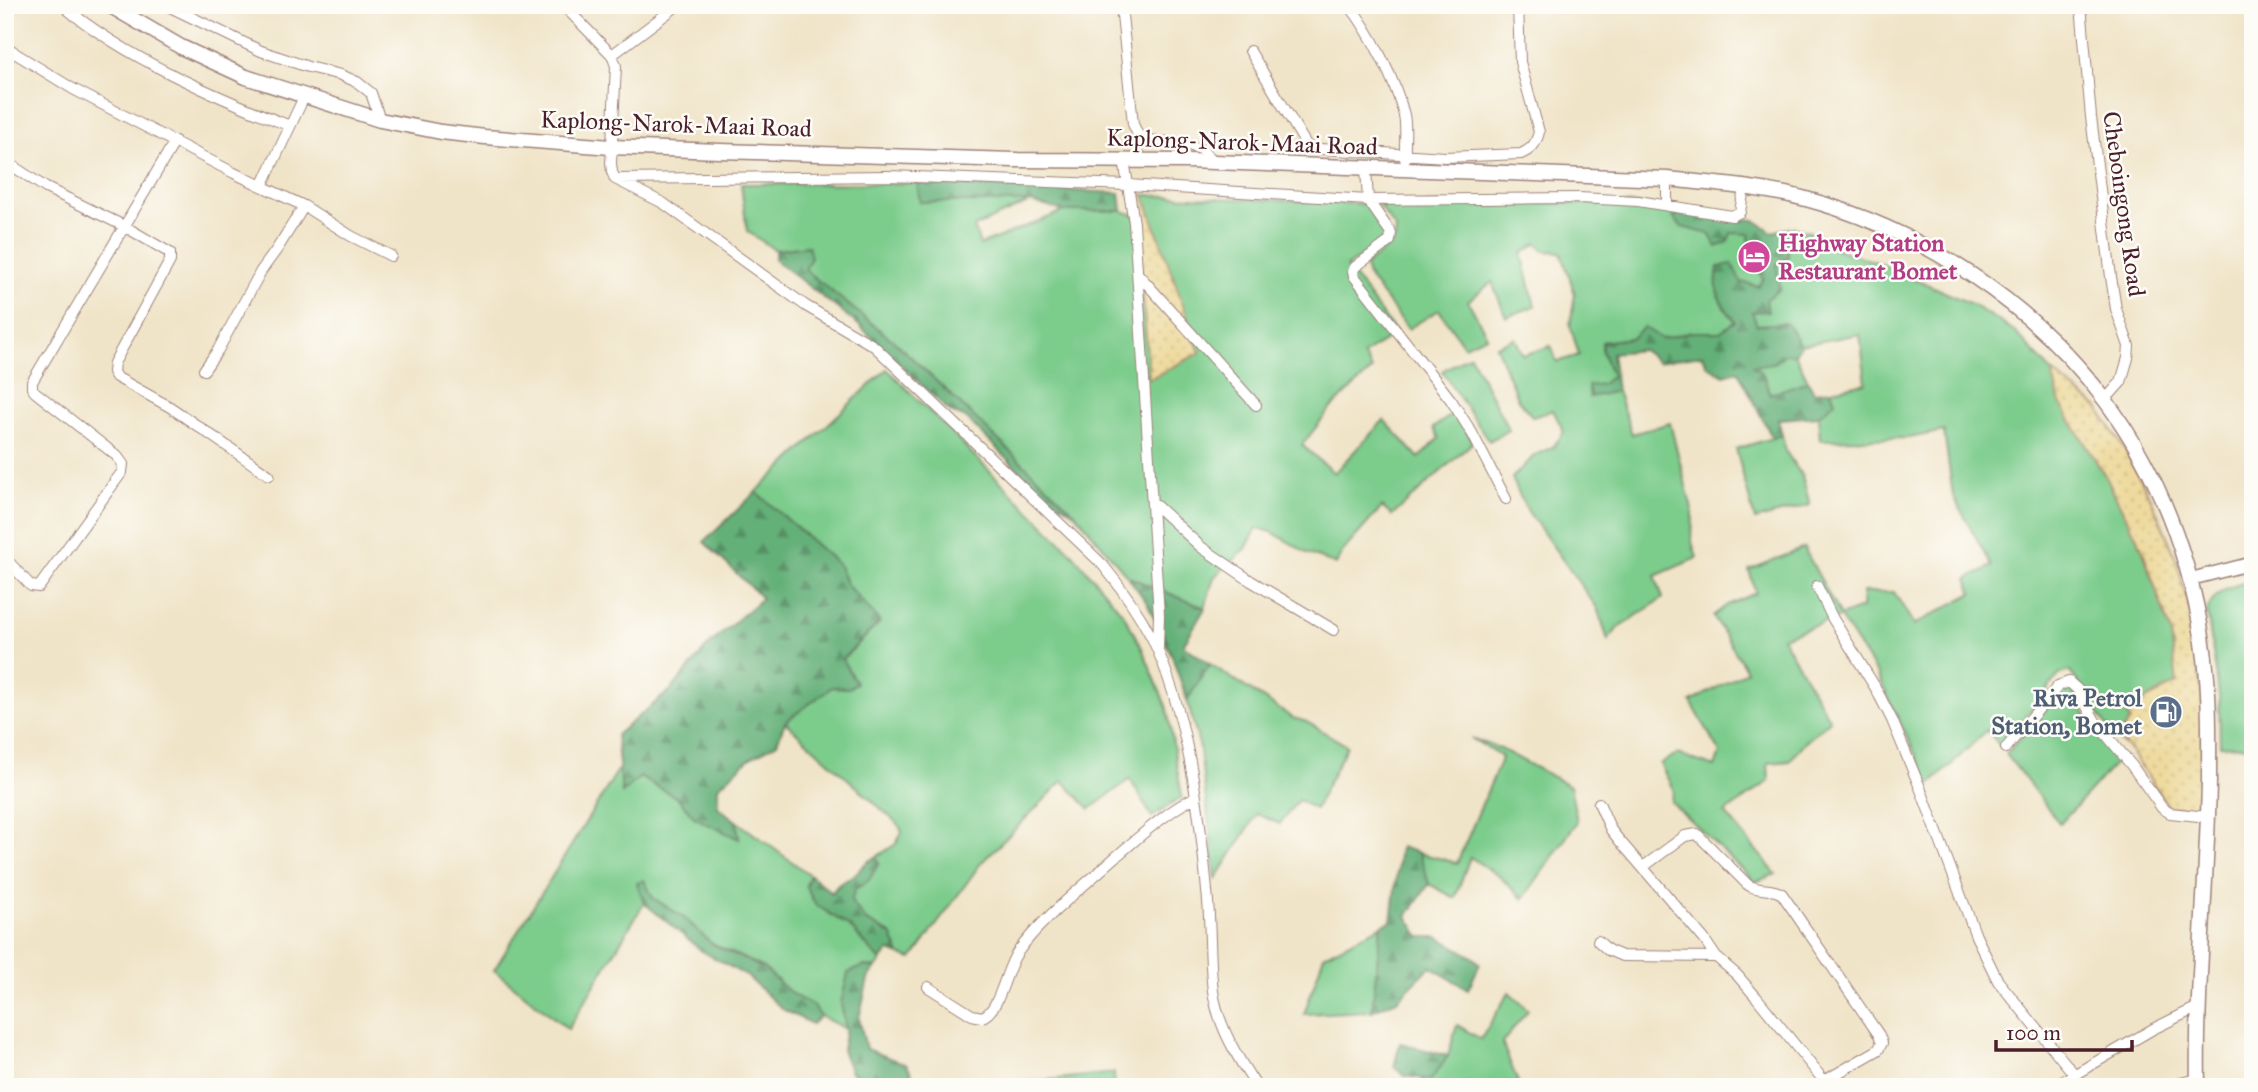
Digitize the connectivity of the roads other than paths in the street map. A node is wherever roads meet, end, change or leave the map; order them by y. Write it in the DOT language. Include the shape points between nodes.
graph roads {
  1 [pos="62,5"];
  2 [pos="82,5"];
  3 [pos="109,5"];
  4 [pos="166,5"];
  5 [pos="563,5"];
  6 [pos="678,5"];
  7 [pos="1121,5"];
  8 [pos="1349,5"];
  9 [pos="1518,5"];
  10 [pos="2081,5"];
  11 [pos="75,16"];
  12 [pos="9,49"];
  13 [pos="1250,51"];
  14 [pos="612,55"];
  15 [pos="5,63"];
  16 [pos="304,97"];
  17 [pos="380,120"];
  18 [pos="290,126"];
  19 [pos="175,141"];
  20 [pos="611,147"];
  21 [pos="1405,153"];
  22 [pos="891,155"];
  23 [pos="1124,160"];
  24 [pos="5,161"];
  25 [pos="1216,163"];
  26 [pos="1366,169"];
  27 [pos="1405,170"];
  28 [pos="888,176"];
  29 [pos="615,179"];
  30 [pos="1667,179"];
  31 [pos="1128,185"];
  32 [pos="262,186"];
  33 [pos="1744,188"];
  34 [pos="1368,201"];
  35 [pos="304,205"];
  36 [pos="1667,205"];
  37 [pos="124,226"];
  38 [pos="391,256"];
  39 [pos="1138,274"];
  40 [pos="204,369"];
  41 [pos="2105,400"];
  42 [pos="1256,405"];
  43 [pos="270,475"];
  44 [pos="1506,499"];
  45 [pos="1152,502"];
  46 [pos="5,558"];
  47 [pos="2253,563"];
  48 [pos="2191,579"];
  49 [pos="1817,586"];
  50 [pos="1334,630"];
  51 [pos="1157,653"];
  52 [pos="2006,748"];
  53 [pos="1195,797"];
  54 [pos="1599,803"];
  55 [pos="2208,817"];
  56 [pos="1643,867"];
  57 [pos="1598,941"];
  58 [pos="1716,957"];
  59 [pos="928,987"];
  60 [pos="2200,1006"];
  61 [pos="2074,1074"];
  62 [pos="2198,1083"];
  63 [pos="1827,1084"];
  64 [pos="1257,1087"];
  65 [pos="2053,1087"];
  66 [pos="2163,1087"];
  1 -- 11 [label="street"];
  2 -- 11 [label="street"];
  3 -- 16 [label="highway, Kaplong-Narok-Maai Road" via="181,47"];
  4 -- 17 [label="street" via="261,51 357,82 371,93"];
  5 -- 14 [label="street"];
  6 -- 14 [label="street"];
  7 -- 25 [label="street" via="1133,124 1138,135 1201,149"];
  8 -- 21 [label="street" via="1398,94 1405,117"];
  9 -- 21 [label="street" via="1520,62 1539,132 1532,149 1498,156"];
  10 -- 41 [label="street, Cheboingong Road" via="2111,277 2129,346 2121,382"];
  11 -- 18 [label="street" via="180,78"];
  12 -- 15 [label="street"];
  12 -- 19 [label="street" via="73,89"];
  13 -- 21 [label="street" via="1307,146"];
  14 -- 20 [label="street" via="616,77"];
  16 -- 17 [label="highway, Kaplong-Narok-Maai Road"];
  16 -- 18 [label="street"];
  17 -- 20 [label="highway, Kaplong-Narok-Maai Road" via="441,132"];
  18 -- 32 [label="street"];
  19 -- 32 [label="street"];
  19 -- 37 [label="street"];
  20 -- 22 [label="highway, Kaplong-Narok-Maai Road"];
  20 -- 29 [label="street"];
  21 -- 27 [label="street"];
  22 -- 23 [label="highway, Kaplong-Narok-Maai Road"];
  22 -- 28 [label="street"];
  23 -- 25 [label="highway, Kaplong-Narok-Maai Road"];
  23 -- 31 [label="street"];
  24 -- 37 [label="street" via="46,188"];
  25 -- 26 [label="highway, Kaplong-Narok-Maai Road"];
  26 -- 27 [label="highway, Kaplong-Narok-Maai Road"];
  26 -- 34 [label="street"];
  27 -- 30 [label="highway, Kaplong-Narok-Maai Road"];
  28 -- 29 [label="street"];
  28 -- 31 [label="street"];
  29 -- 51 [label="street" via="663,203 806,306 874,346 1102,564 1132,603"];
  30 -- 33 [label="highway, Kaplong-Narok-Maai Road"];
  30 -- 36 [label="street"];
  31 -- 34 [label="street"];
  31 -- 39 [label="street"];
  32 -- 35 [label="street"];
  33 -- 36 [label="street" via="1737,215"];
  33 -- 41 [label="highway, Kaplong-Narok-Maai Road" via="1836,208 1943,256 2020,311"];
  34 -- 36 [label="street" via="1579,198"];
  34 -- 44 [label="street" via="1391,233 1390,241 1355,267 1354,276 1451,400"];
  35 -- 38 [label="street"];
  35 -- 40 [label="street"];
  37 -- 43 [label="street" via="171,257 113,372"];
  37 -- 46 [label="street" via="35,374 32,388 117,456 123,468 39,587 31,586"];
  39 -- 42 [label="street"];
  39 -- 45 [label="street"];
  41 -- 48 [label="highway, Kaplong-Narok-Maai Road" via="2144,463"];
  45 -- 50 [label="street" via="1201,547"];
  45 -- 51 [label="street"];
  47 -- 48 [label="main road"];
  48 -- 55 [label="highway, Kaplong-Narok-Maai Road" via="2208,690"];
  49 -- 61 [label="street" via="1892,720 1998,981"];
  51 -- 53 [label="street" via="1184,732"];
  52 -- 55 [label="street" via="2058,686 2069,682 2162,808"];
  53 -- 59 [label="street" via="1161,818 1040,925 1008,966 989,1014 972,1015"];
  53 -- 64 [label="street" via="1210,914 1213,993 1232,1046"];
  54 -- 56 [label="street" via="1611,830"];
  55 -- 60 [label="highway, Kaplong-Narok-Maai Road"];
  56 -- 58 [label="street"];
  56 -- 63 [label="street" via="1685,836 1697,834 1748,885 1782,894 1882,1043"];
  57 -- 58 [label="street" via="1622,956"];
  58 -- 63 [label="street" via="1758,998"];
  60 -- 61 [label="street"];
  60 -- 62 [label="highway, Kaplong-Narok-Maai Road"];
  61 -- 65 [label="street"];
  62 -- 66 [label="street"];
}
